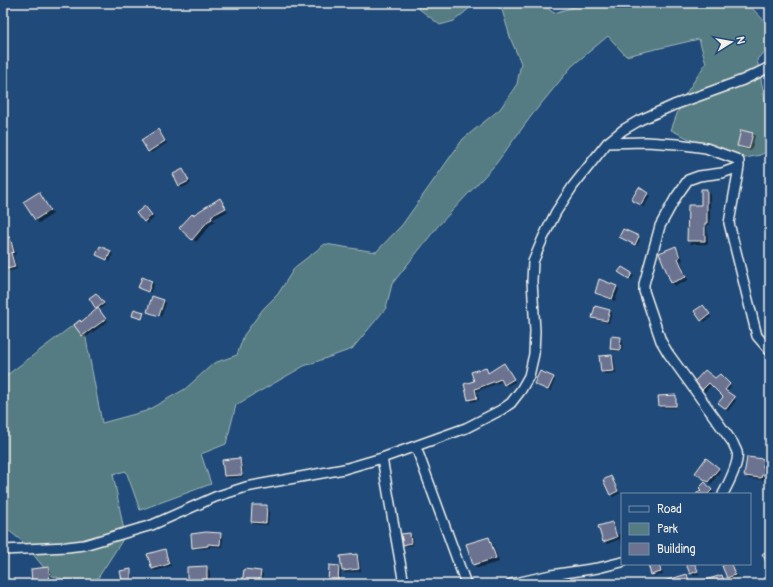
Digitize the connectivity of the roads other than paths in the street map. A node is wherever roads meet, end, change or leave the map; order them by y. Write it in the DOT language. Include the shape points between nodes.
graph roads {
  1 [pos="770,67"];
  2 [pos="607,143"];
  3 [pos="739,167"];
  4 [pos="770,351"];
  5 [pos="416,447"];
  6 [pos="382,458"];
  7 [pos="723,493"];
  8 [pos="3,550"];
  9 [pos="621,562"];
  10 [pos="404,584"];
  11 [pos="466,584"];
  12 [pos="513,584"];
  1 -- 2 [label="street" via="640,120"];
  2 -- 3 [label="street" via="646,142 706,148 736,159 739,161"];
  2 -- 5 [label="street" via="556,212 533,262 534,354 529,376 521,390 511,403 501,410 466,428"];
  3 -- 4 [label="street" via="729,223 756,336"];
  3 -- 7 [label="street" via="688,180 660,226 644,284 644,291 668,353 733,443 737,453 733,472"];
  5 -- 6 [label="street"];
  5 -- 11 [label="street"];
  6 -- 8 [label="street" via="344,469 246,488 215,497 152,524 84,545"];
  6 -- 10 [label="street"];
  9 -- 12 [label="street"];
}
